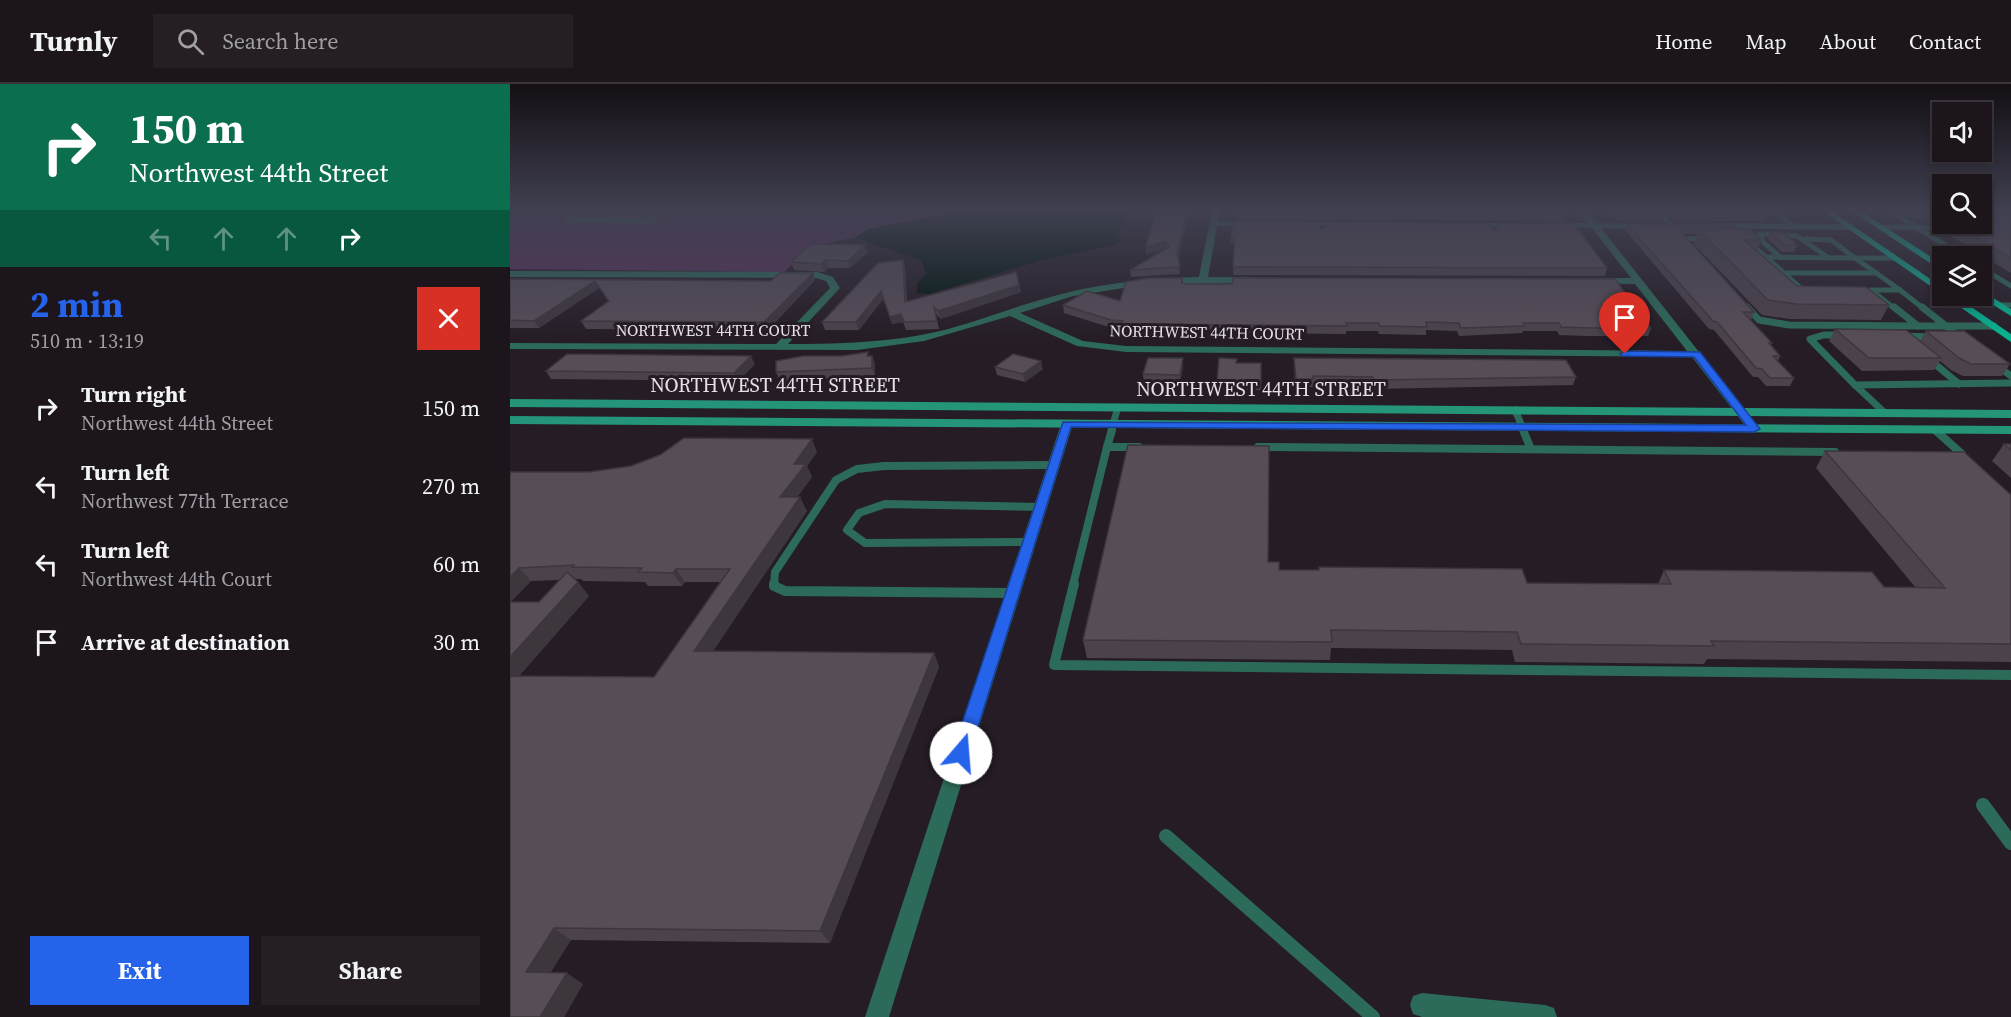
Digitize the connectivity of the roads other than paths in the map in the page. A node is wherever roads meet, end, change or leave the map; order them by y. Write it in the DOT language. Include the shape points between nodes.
graph roads {
  1 [pos="1208,254"];
  2 [pos="1617,254"];
  3 [pos="1762,254"];
  4 [pos="1776,254"];
  5 [pos="1824,254"];
  6 [pos="1849,254"];
  7 [pos="1888,254"];
  8 [pos="1766,257"];
  9 [pos="1780,257"];
  10 [pos="1829,258"];
  11 [pos="1855,258"];
  12 [pos="1895,258"];
  13 [pos="1783,273"];
  14 [pos="1877,273"];
  15 [pos="510,274"];
  16 [pos="1992,274"];
  17 [pos="1203,279"];
  18 [pos="1262,280"];
  19 [pos="1580,281"];
  20 [pos="1638,281"];
  21 [pos="1932,284"];
  22 [pos="2011,286"];
  23 [pos="1813,289"];
  24 [pos="1860,290"];
  25 [pos="1871,290"];
  26 [pos="1900,290"];
  27 [pos="1992,300"];
  28 [pos="1743,303"];
  29 [pos="1999,305"];
  30 [pos="2011,305"];
  31 [pos="1964,306"];
  32 [pos="1011,313"];
  33 [pos="2011,313"];
  34 [pos="1918,326"];
  35 [pos="1946,326"];
  36 [pos="1994,326"];
  37 [pos="1857,336"];
  38 [pos="1890,336"];
  39 [pos="1901,336"];
  40 [pos="1937,337"];
  41 [pos="1949,337"];
  42 [pos="1960,337"];
  43 [pos="2011,339"];
  44 [pos="1909,343"];
  45 [pos="1969,343"];
  46 [pos="510,346"];
  47 [pos="779,347"];
  48 [pos="1697,354"];
  49 [pos="1986,356"];
  50 [pos="1926,357"];
  51 [pos="2011,376"];
  52 [pos="2011,383"];
  53 [pos="1959,384"];
  54 [pos="1855,385"];
  55 [pos="510,403"];
  56 [pos="1118,407"];
  57 [pos="1515,410"];
  58 [pos="1740,412"];
  59 [pos="1885,413"];
  60 [pos="2011,414"];
  61 [pos="510,420"];
  62 [pos="1066,424"];
  63 [pos="1113,424"];
  64 [pos="1522,428"];
  65 [pos="1754,429"];
  66 [pos="1935,430"];
  67 [pos="2011,430"];
  68 [pos="1107,447"];
  69 [pos="1153,447"];
  70 [pos="1246,447"];
  71 [pos="1531,449"];
  72 [pos="1843,452"];
  73 [pos="1950,453"];
  74 [pos="1962,454"];
  75 [pos="1970,461"];
  76 [pos="1054,465"];
  77 [pos="1040,507"];
  78 [pos="1029,542"];
  79 [pos="1012,593"];
  80 [pos="2011,675"];
  81 [pos="1983,805"];
  82 [pos="1166,836"];
  83 [pos="2011,843"];
  84 [pos="1419,1011"];
  85 [pos="877,1017"];
  86 [pos="1373,1017"];
  87 [pos="1545,1017"];
  1 -- 17 [label="street"];
  2 -- 20 [label="street"];
  3 -- 8 [label="lane"];
  4 -- 9 [label="lane"];
  5 -- 10 [label="lane"];
  6 -- 11 [label="lane"];
  7 -- 12 [label="main road"];
  8 -- 9 [label="lane"];
  8 -- 13 [label="lane"];
  9 -- 10 [label="lane"];
  10 -- 11 [label="lane"];
  11 -- 12 [label="lane"];
  11 -- 14 [label="lane"];
  12 -- 21 [label="main road"];
  13 -- 14 [label="lane"];
  13 -- 23 [label="lane" via="1802,289"];
  14 -- 26 [label="lane"];
  15 -- 47 [label="street" via="817,275 830,279 835,288"];
  16 -- 22 [label="lane"];
  17 -- 18 [label="street"];
  17 -- 32 [label="street" via="1149,280 1087,289"];
  19 -- 20 [label="street"];
  20 -- 48 [label="street"];
  24 -- 25 [label="lane"];
  25 -- 26 [label="lane"];
  25 -- 34 [label="lane"];
  26 -- 35 [label="lane"];
  27 -- 29 [label="main road"];
  28 -- 34 [label="lane" via="1759,320 1768,323"];
  29 -- 30 [label="lane"];
  29 -- 33 [label="main road"];
  31 -- 36 [label="main road"];
  32 -- 47 [label="street, NORTHWEST 44TH COURT" via="924,338 857,346"];
  32 -- 48 [label="street, NORTHWEST 44TH COURT" via="1081,344 1126,349"];
  34 -- 35 [label="lane"];
  35 -- 36 [label="lane"];
  35 -- 42 [label="lane"];
  36 -- 43 [label="main road"];
  37 -- 54 [label="lane" via="1824,335 1810,339"];
  38 -- 39 [label="lane"];
  39 -- 40 [label="lane"];
  39 -- 44 [label="lane"];
  41 -- 42 [label="lane"];
  42 -- 45 [label="lane"];
  46 -- 47 [label="street, NORTHWEST 44TH COURT"];
  48 -- 58 [label="street"];
  49 -- 51 [label="lane"];
  50 -- 53 [label="lane"];
  52 -- 53 [label="lane"];
  53 -- 54 [label="lane"];
  54 -- 59 [label="lane"];
  55 -- 56 [label="street, NORTHWEST 44TH STREET"];
  56 -- 57 [label="street, NORTHWEST 44TH STREET"];
  56 -- 63 [label="lane"];
  57 -- 58 [label="street, NORTHWEST 44TH STREET"];
  57 -- 64 [label="lane"];
  58 -- 59 [label="street, NORTHWEST 44TH STREET"];
  58 -- 65 [label="street"];
  59 -- 60 [label="street, NORTHWEST 44TH STREET"];
  61 -- 62 [label="street, NORTHWEST 44TH STREET"];
  62 -- 63 [label="street, NORTHWEST 44TH STREET"];
  62 -- 76 [label="street"];
  63 -- 64 [label="street, NORTHWEST 44TH STREET"];
  63 -- 68 [label="lane"];
  64 -- 65 [label="street, NORTHWEST 44TH STREET"];
  64 -- 71 [label="lane"];
  65 -- 66 [label="street, NORTHWEST 44TH STREET"];
  66 -- 67 [label="street, NORTHWEST 44TH STREET"];
  66 -- 74 [label="lane"];
  68 -- 69 [label="lane"];
  68 -- 80 [label="lane" via="1054,664"];
  70 -- 71 [label="lane"];
  71 -- 72 [label="lane"];
  73 -- 74 [label="lane"];
  74 -- 75 [label="lane"];
  76 -- 77 [label="street"];
  76 -- 79 [label="lane" via="857,469 836,480 775,572 774,586 785,591"];
  77 -- 78 [label="street"];
  77 -- 78 [label="lane" via="885,504 859,513 847,530 865,543"];
  78 -- 79 [label="street"];
  79 -- 85 [label="street"];
  81 -- 83 [label="lane"];
  82 -- 86 [label="lane"];
  84 -- 87 [label="street"];
}
